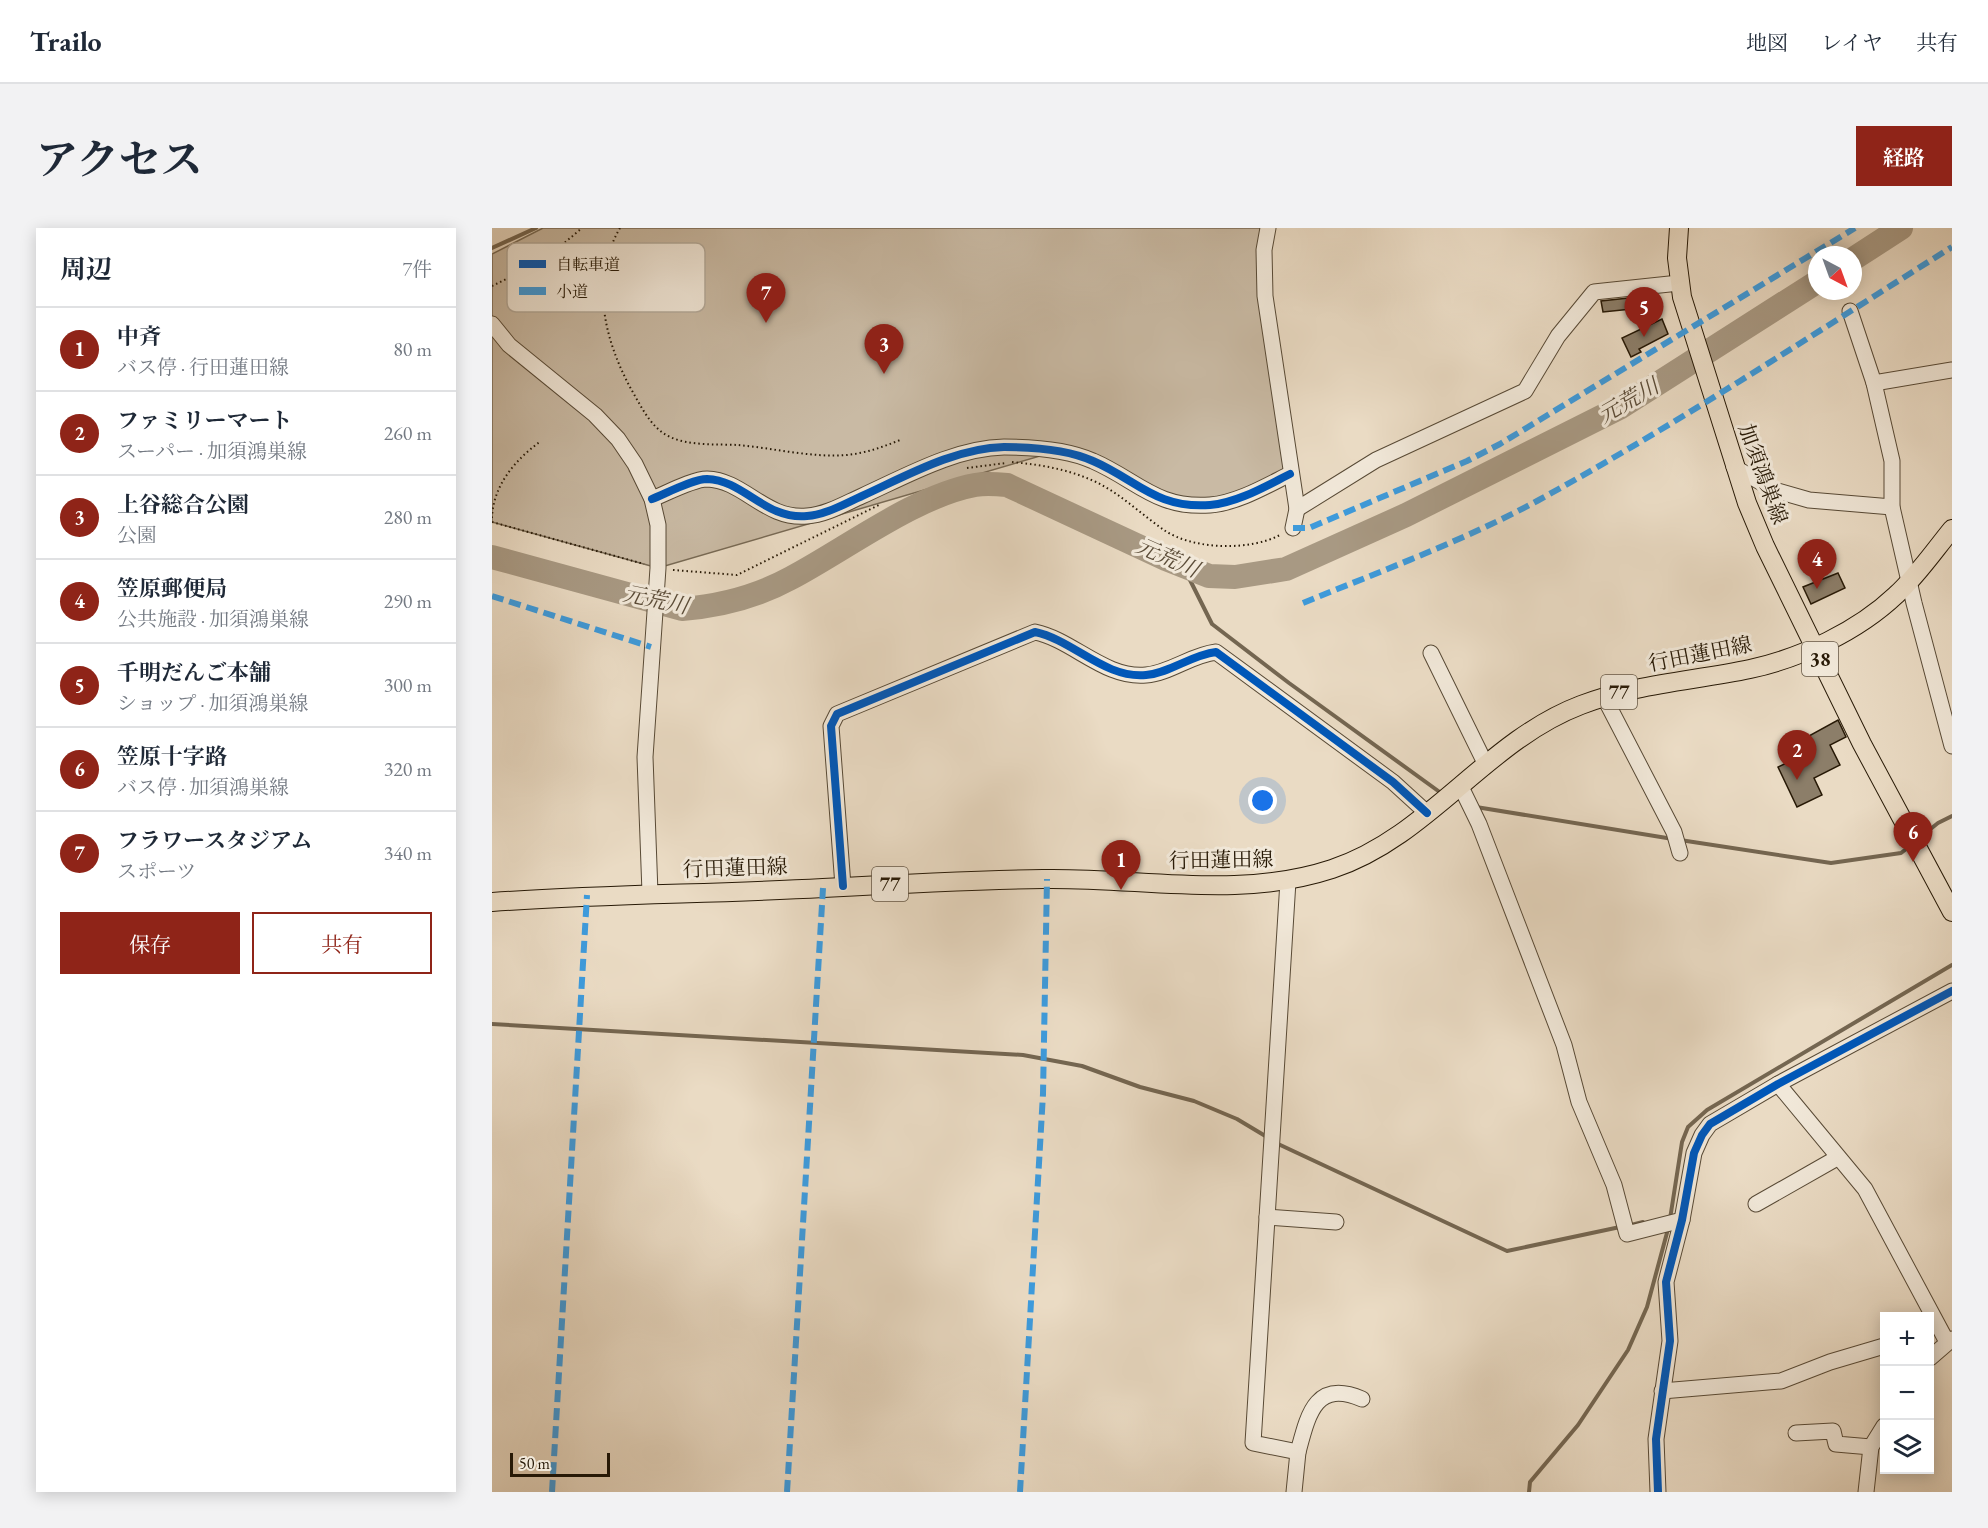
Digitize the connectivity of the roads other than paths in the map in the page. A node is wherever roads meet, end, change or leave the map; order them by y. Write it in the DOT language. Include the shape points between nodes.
graph roads {
  1 [pos="1268,228"];
  2 [pos="1679,228"];
  3 [pos="1679,283"];
  4 [pos="1850,311"];
  5 [pos="492,324"];
  6 [pos="1952,370"];
  7 [pos="1874,383"];
  8 [pos="1734,467"];
  9 [pos="1290,474"];
  10 [pos="652,499"];
  11 [pos="1892,507"];
  12 [pos="1297,509"];
  13 [pos="1293,528"];
  14 [pos="1952,529"];
  15 [pos="1909,582"];
  16 [pos="1814,646"];
  17 [pos="1431,653"];
  18 [pos="1945,687"];
  19 [pos="1604,697"];
  20 [pos="1952,746"];
  21 [pos="1486,765"];
  22 [pos="1461,787"];
  23 [pos="1427,813"];
  24 [pos="1680,853"];
  25 [pos="1288,881"];
  26 [pos="843,886"];
  27 [pos="650,893"];
  28 [pos="492,902"];
  29 [pos="1952,912"];
  30 [pos="1952,991"];
  31 [pos="1778,1084"];
  32 [pos="1837,1158"];
  33 [pos="1756,1204"];
  34 [pos="1267,1217"];
  35 [pos="1682,1220"];
  36 [pos="1336,1222"];
  37 [pos="1942,1336"];
  38 [pos="1880,1347"];
  39 [pos="1934,1350"];
  40 [pos="1662,1391"];
  41 [pos="1362,1399"];
  42 [pos="1880,1432"];
  43 [pos="1796,1433"];
  44 [pos="1871,1447"];
  45 [pos="1298,1452"];
  46 [pos="1294,1492"];
  47 [pos="1658,1492"];
  48 [pos="1866,1492"];
  1 -- 9 [label="street" via="1264,250 1265,296"];
  2 -- 3 [label="main road, 加須鴻巣線 / 38"];
  3 -- 8 [label="main road, 加須鴻巣線 / 38"];
  3 -- 12 [label="street" via="1594,292 1558,336 1525,391 1376,460"];
  4 -- 7 [label="street"];
  5 -- 10 [label="street" via="508,345 595,415 618,439"];
  6 -- 7 [label="street"];
  7 -- 11 [label="street" via="1892,460"];
  8 -- 11 [label="street" via="1774,490 1809,500"];
  8 -- 16 [label="main road, 加須鴻巣線 / 38" via="1765,546"];
  9 -- 10 [label="street" via="1211,505 1177,503 1150,495 1093,461 1057,451 1002,447 951,457 838,507 808,516 785,515 724,481 704,479"];
  9 -- 12 [label="street"];
  10 -- 27 [label="street" via="658,525 658,570 645,757"];
  11 -- 15 [label="street"];
  12 -- 13 [label="street"];
  14 -- 15 [label="main road, 行田蓮田線 / 77"];
  15 -- 16 [label="main road, 行田蓮田線 / 77" via="1861,622"];
  15 -- 18 [label="street"];
  16 -- 19 [label="main road, 行田蓮田線 / 77" via="1752,668"];
  16 -- 29 [label="main road, 加須鴻巣線 / 38"];
  17 -- 21 [label="street"];
  18 -- 20 [label="street"];
  19 -- 21 [label="main road, 行田蓮田線 / 77" via="1536,726"];
  19 -- 24 [label="street" via="1674,832"];
  21 -- 22 [label="main road, 行田蓮田線 / 77"];
  22 -- 23 [label="main road, 行田蓮田線 / 77"];
  22 -- 35 [label="street" via="1560,1034 1579,1102 1614,1185 1626,1234"];
  23 -- 25 [label="main road, 行田蓮田線 / 77" via="1390,842 1335,868"];
  23 -- 26 [label="street" via="1393,782 1216,652 1146,675 1123,672 1050,635 1035,632 837,714 831,726"];
  25 -- 26 [label="main road, 行田蓮田線 / 77" via="1244,887 1047,879"];
  25 -- 34 [label="street"];
  26 -- 27 [label="main road, 行田蓮田線 / 77"];
  27 -- 28 [label="main road, 行田蓮田線 / 77"];
  30 -- 31 [label="street"];
  31 -- 32 [label="street"];
  31 -- 35 [label="street" via="1710,1124 1694,1153"];
  32 -- 33 [label="street"];
  32 -- 37 [label="street" via="1865,1189"];
  34 -- 36 [label="street"];
  34 -- 45 [label="street" via="1253,1443"];
  35 -- 40 [label="street" via="1666,1282 1670,1341"];
  37 -- 39 [label="street"];
  38 -- 40 [label="street" via="1781,1381"];
  40 -- 47 [label="street" via="1656,1439"];
  41 -- 45 [label="street" via="1334,1393 1316,1403 1309,1412"];
  42 -- 44 [label="street"];
  43 -- 44 [label="street" via="1833,1431 1836,1444"];
  44 -- 48 [label="street"];
  45 -- 46 [label="street"];
}
